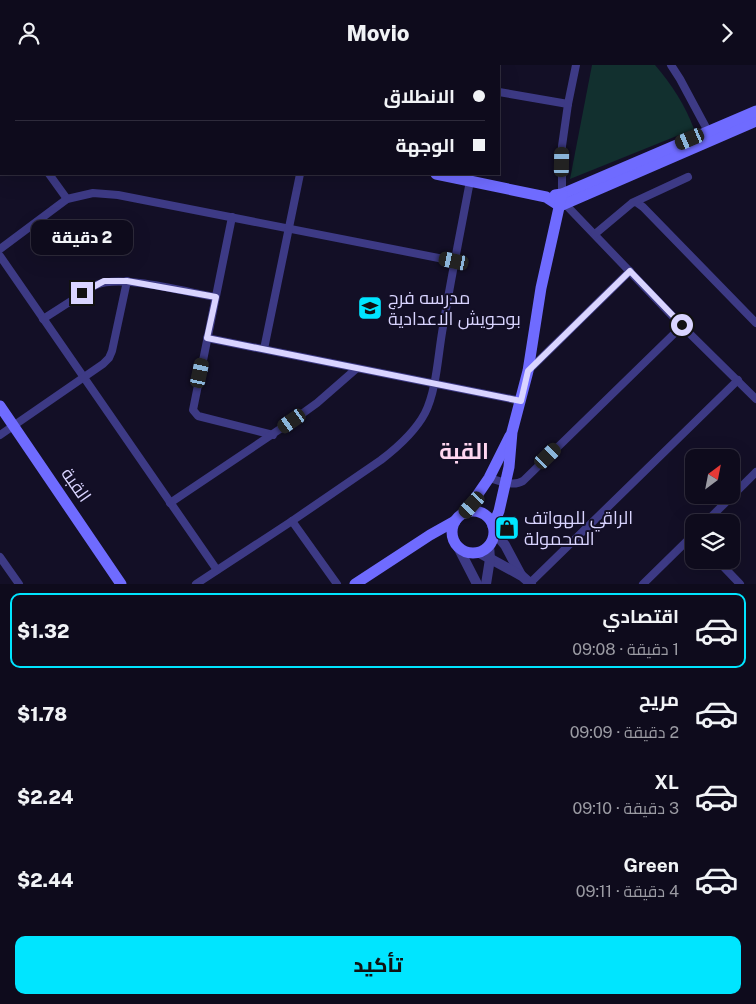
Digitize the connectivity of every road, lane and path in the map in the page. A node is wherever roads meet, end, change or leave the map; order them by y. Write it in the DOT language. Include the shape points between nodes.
graph roads {
  1 [pos="576,65"];
  2 [pos="671,65"];
  3 [pos="500,93"];
  4 [pos="568,105"];
  5 [pos="756,111"];
  6 [pos="756,121"];
  7 [pos="710,135"];
  8 [pos="51,175"];
  9 [pos="300,175"];
  10 [pos="441,175"];
  11 [pos="688,177"];
  12 [pos="470,181"];
  13 [pos="67,199"];
  14 [pos="562,202"];
  15 [pos="636,202"];
  16 [pos="232,217"];
  17 [pos="289,228"];
  18 [pos="595,234"];
  19 [pos="0,249"];
  20 [pos="0,256"];
  21 [pos="454,261"];
  22 [pos="630,271"];
  23 [pos="127,281"];
  24 [pos="216,297"];
  25 [pos="43,319"];
  26 [pos="756,323"];
  27 [pos="682,325"];
  28 [pos="207,338"];
  29 [pos="264,349"];
  30 [pos="356,369"];
  31 [pos="528,371"];
  32 [pos="83,378"];
  33 [pos="738,380"];
  34 [pos="433,384"];
  35 [pos="756,399"];
  36 [pos="521,401"];
  37 [pos="0,406"];
  38 [pos="13,426"];
  39 [pos="512,432"];
  40 [pos="0,435"];
  41 [pos="272,435"];
  42 [pos="756,472"];
  43 [pos="489,478"];
  44 [pos="505,482"];
  45 [pos="170,503"];
  46 [pos="465,513"];
  47 [pos="714,514"];
  48 [pos="292,521"];
  49 [pos="455,521"];
  50 [pos="493,529"];
  51 [pos="685,543"];
  52 [pos="489,545"];
  53 [pos="458,547"];
  54 [pos="478,552"];
  55 [pos="0,557"];
  56 [pos="490,559"];
  57 [pos="726,569"];
  58 [pos="217,570"];
  59 [pos="527,581"];
  60 [pos="19,584"];
  61 [pos="121,584"];
  62 [pos="196,584"];
  63 [pos="337,584"];
  64 [pos="355,584"];
  65 [pos="477,584"];
  66 [pos="486,584"];
  67 [pos="643,584"];
  68 [pos="740,584"];
  1 -- 4 [label="street"];
  2 -- 7 [label="street"];
  3 -- 4 [label="street"];
  4 -- 14 [label="street" via="562,146"];
  5 -- 7 [label="main road"];
  6 -- 7 [label="main road"];
  7 -- 14 [label="main road"];
  8 -- 13 [label="street"];
  9 -- 17 [label="street"];
  10 -- 12 [label="main road"];
  11 -- 15 [label="street"];
  12 -- 14 [label="main road"];
  12 -- 21 [label="street"];
  13 -- 16 [label="street" via="93,193 118,195"];
  13 -- 19 [label="street"];
  14 -- 18 [label="street"];
  14 -- 31 [label="main road" via="541,288"];
  15 -- 18 [label="street"];
  15 -- 26 [label="street"];
  16 -- 17 [label="street"];
  16 -- 24 [label="street"];
  17 -- 21 [label="street"];
  17 -- 29 [label="street"];
  18 -- 22 [label="street"];
  20 -- 25 [label="street"];
  21 -- 34 [label="street"];
  22 -- 27 [label="street"];
  22 -- 31 [label="street"];
  23 -- 24 [label="street"];
  23 -- 25 [label="street" via="104,281"];
  23 -- 32 [label="street" via="112,351 103,364"];
  24 -- 28 [label="street"];
  25 -- 32 [label="street"];
  27 -- 33 [label="street"];
  27 -- 44 [label="street" via="523,481 516,484"];
  28 -- 29 [label="street"];
  28 -- 41 [label="street" via="192,407 195,414"];
  29 -- 30 [label="street"];
  30 -- 34 [label="street"];
  30 -- 41 [label="street"];
  31 -- 36 [label="main road"];
  32 -- 38 [label="street"];
  32 -- 45 [label="street"];
  33 -- 35 [label="street"];
  33 -- 59 [label="street"];
  34 -- 36 [label="street"];
  34 -- 48 [label="street" via="425,412 395,449"];
  36 -- 39 [label="main road"];
  37 -- 38 [label="main road, القبة"];
  38 -- 40 [label="street"];
  38 -- 61 [label="main road, القبة"];
  39 -- 43 [label="main road"];
  39 -- 44 [label="main road"];
  41 -- 45 [label="street"];
  42 -- 47 [label="street"];
  43 -- 44 [label="street"];
  43 -- 46 [label="main road"];
  44 -- 50 [label="main road"];
  45 -- 58 [label="street"];
  46 -- 49 [label="main road"];
  46 -- 50 [label="main road" via="478,512 490,520"];
  48 -- 58 [label="street"];
  48 -- 63 [label="street"];
  49 -- 53 [label="main road" via="452,534"];
  49 -- 64 [label="main road"];
  50 -- 52 [label="main road"];
  50 -- 59 [label="street"];
  51 -- 67 [label="street"];
  52 -- 54 [label="main road"];
  52 -- 56 [label="street"];
  53 -- 54 [label="main road" via="471,553"];
  53 -- 65 [label="street"];
  54 -- 56 [label="street"];
  55 -- 60 [label="street"];
  56 -- 59 [label="street"];
  56 -- 66 [label="street"];
  57 -- 68 [label="street"];
  58 -- 62 [label="street"];
}
